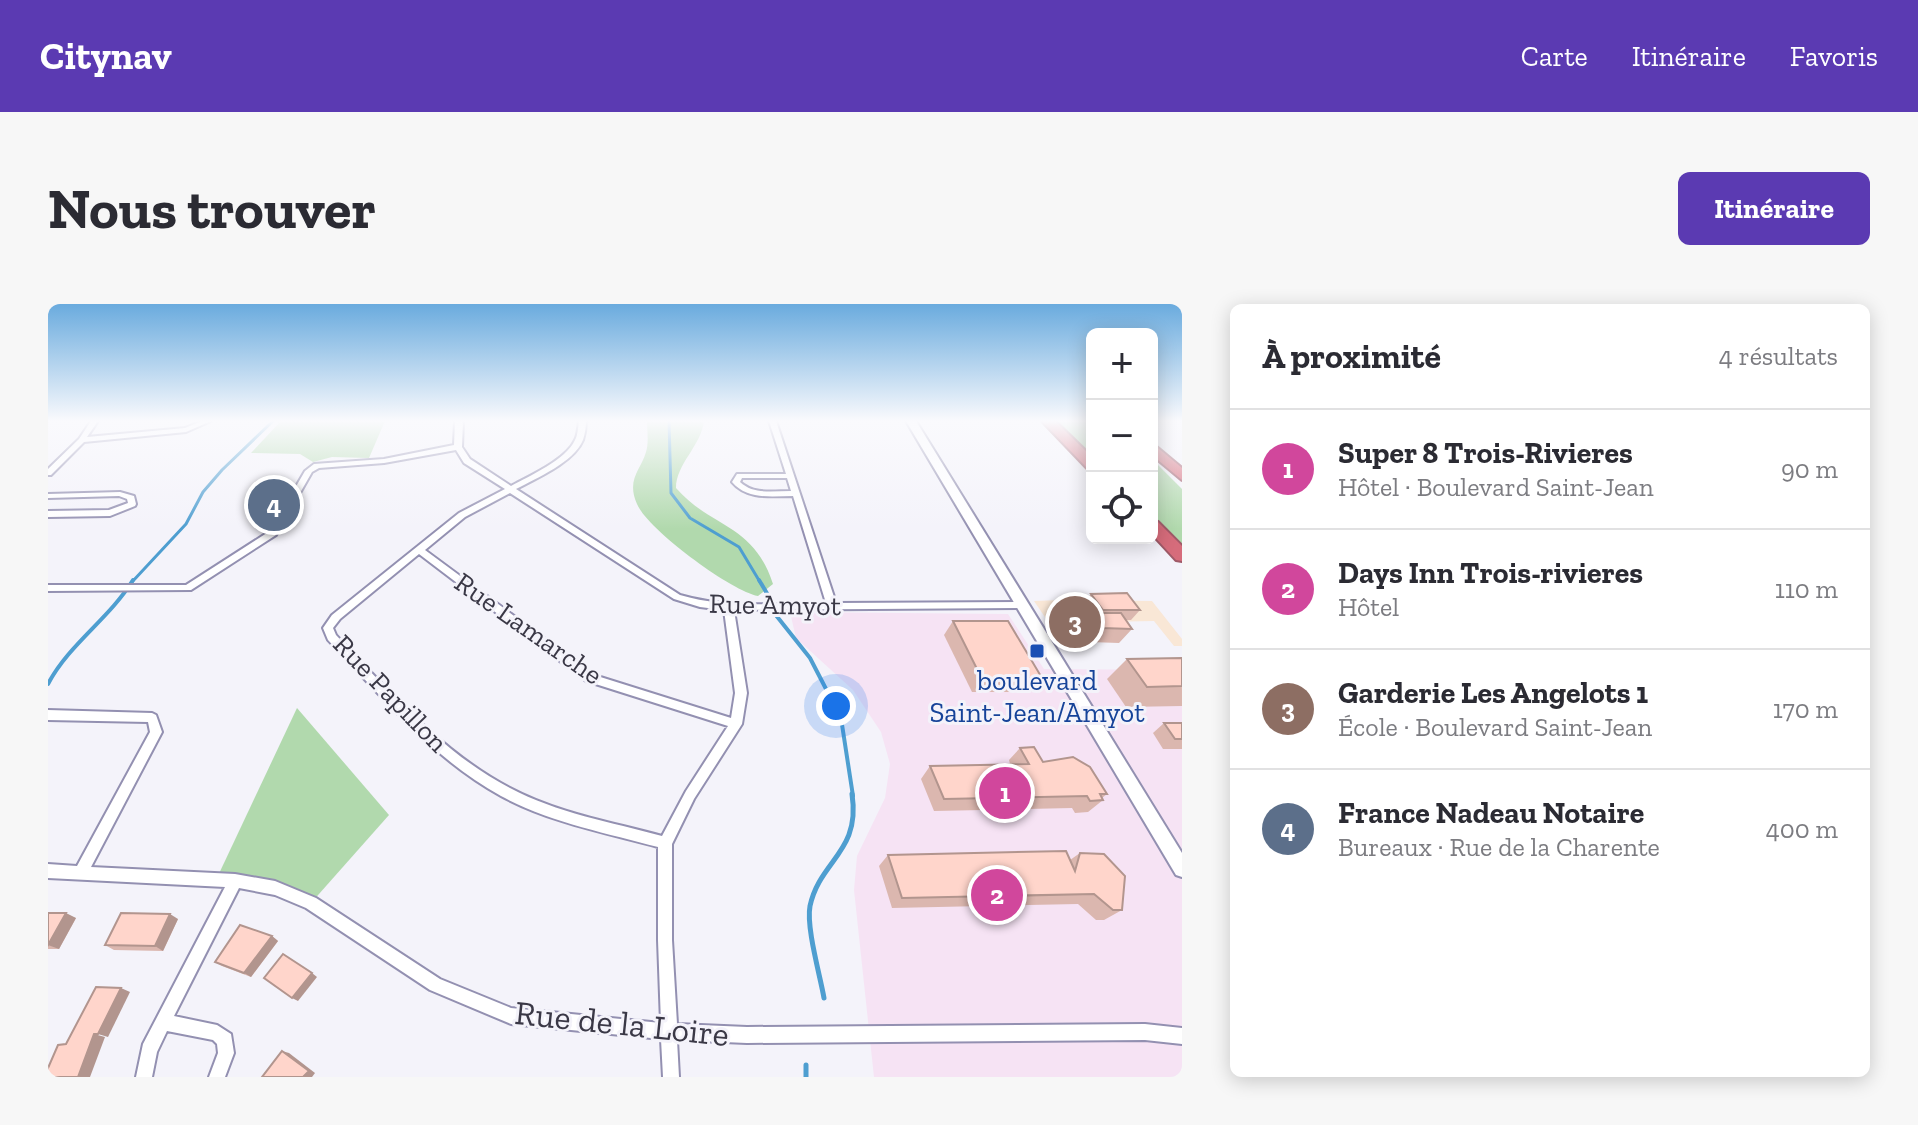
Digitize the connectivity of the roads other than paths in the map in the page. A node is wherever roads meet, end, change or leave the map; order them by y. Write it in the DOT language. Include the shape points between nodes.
graph roads {
  1 [pos="64,457"];
  2 [pos="405,457"];
  3 [pos="464,457"];
  4 [pos="563,457"];
  5 [pos="784,457"];
  6 [pos="933,457"];
  7 [pos="1162,457"];
  8 [pos="48,473"];
  9 [pos="790,476"];
  10 [pos="1182,476"];
  11 [pos="511,490"];
  12 [pos="796,493"];
  13 [pos="48,496"];
  14 [pos="48,514"];
  15 [pos="1158,531"];
  16 [pos="419,550"];
  17 [pos="1182,556"];
  18 [pos="48,588"];
  19 [pos="832,605"];
  20 [pos="1022,605"];
  21 [pos="729,607"];
  22 [pos="48,715"];
  23 [pos="736,724"];
  24 [pos="665,843"];
  25 [pos="1182,869"];
  26 [pos="82,870"];
  27 [pos="48,871"];
  28 [pos="235,881"];
  29 [pos="164,1022"];
  30 [pos="669,1032"];
  31 [pos="1182,1036"];
  32 [pos="144,1077"];
  33 [pos="217,1077"];
  34 [pos="671,1077"];
  1 -- 8 [label="street"];
  2 -- 18 [label="street" via="317,466 273,533 188,588"];
  3 -- 11 [label="street, Rue Amyot"];
  4 -- 11 [label="street, Rue Papillon"];
  5 -- 9 [label="street"];
  6 -- 20 [label="street"];
  7 -- 10 [label="highway"];
  9 -- 12 [label="street"];
  9 -- 12 [label="street" via="740,476 736,482 751,493"];
  11 -- 16 [label="street, Rue Papillon" via="462,515"];
  11 -- 21 [label="street, Rue Amyot" via="677,597"];
  12 -- 19 [label="street"];
  13 -- 14 [label="street" via="120,494 132,504 110,513"];
  15 -- 17 [label="highway"];
  16 -- 23 [label="street, Rue Lamarche" via="590,678"];
  16 -- 24 [label="street, Rue Papillon" via="336,617 328,628 332,637 423,730 486,780 520,798"];
  19 -- 20 [label="street, Rue Amyot"];
  19 -- 21 [label="street, Rue Amyot"];
  20 -- 25 [label="street"];
  21 -- 23 [label="street" via="741,693"];
  22 -- 26 [label="street" via="152,718 156,732"];
  23 -- 24 [label="street"];
  24 -- 30 [label="street"];
  26 -- 27 [label="street, Rue de la Loire"];
  26 -- 28 [label="street, Rue de la Loire"];
  28 -- 29 [label="street"];
  28 -- 30 [label="street, Rue de la Loire" via="275,888 311,903 435,985 511,1016"];
  29 -- 32 [label="street" via="149,1050"];
  29 -- 33 [label="street" via="217,1033 225,1040"];
  30 -- 31 [label="street, Rue de la Loire"];
  30 -- 34 [label="street"];
}
